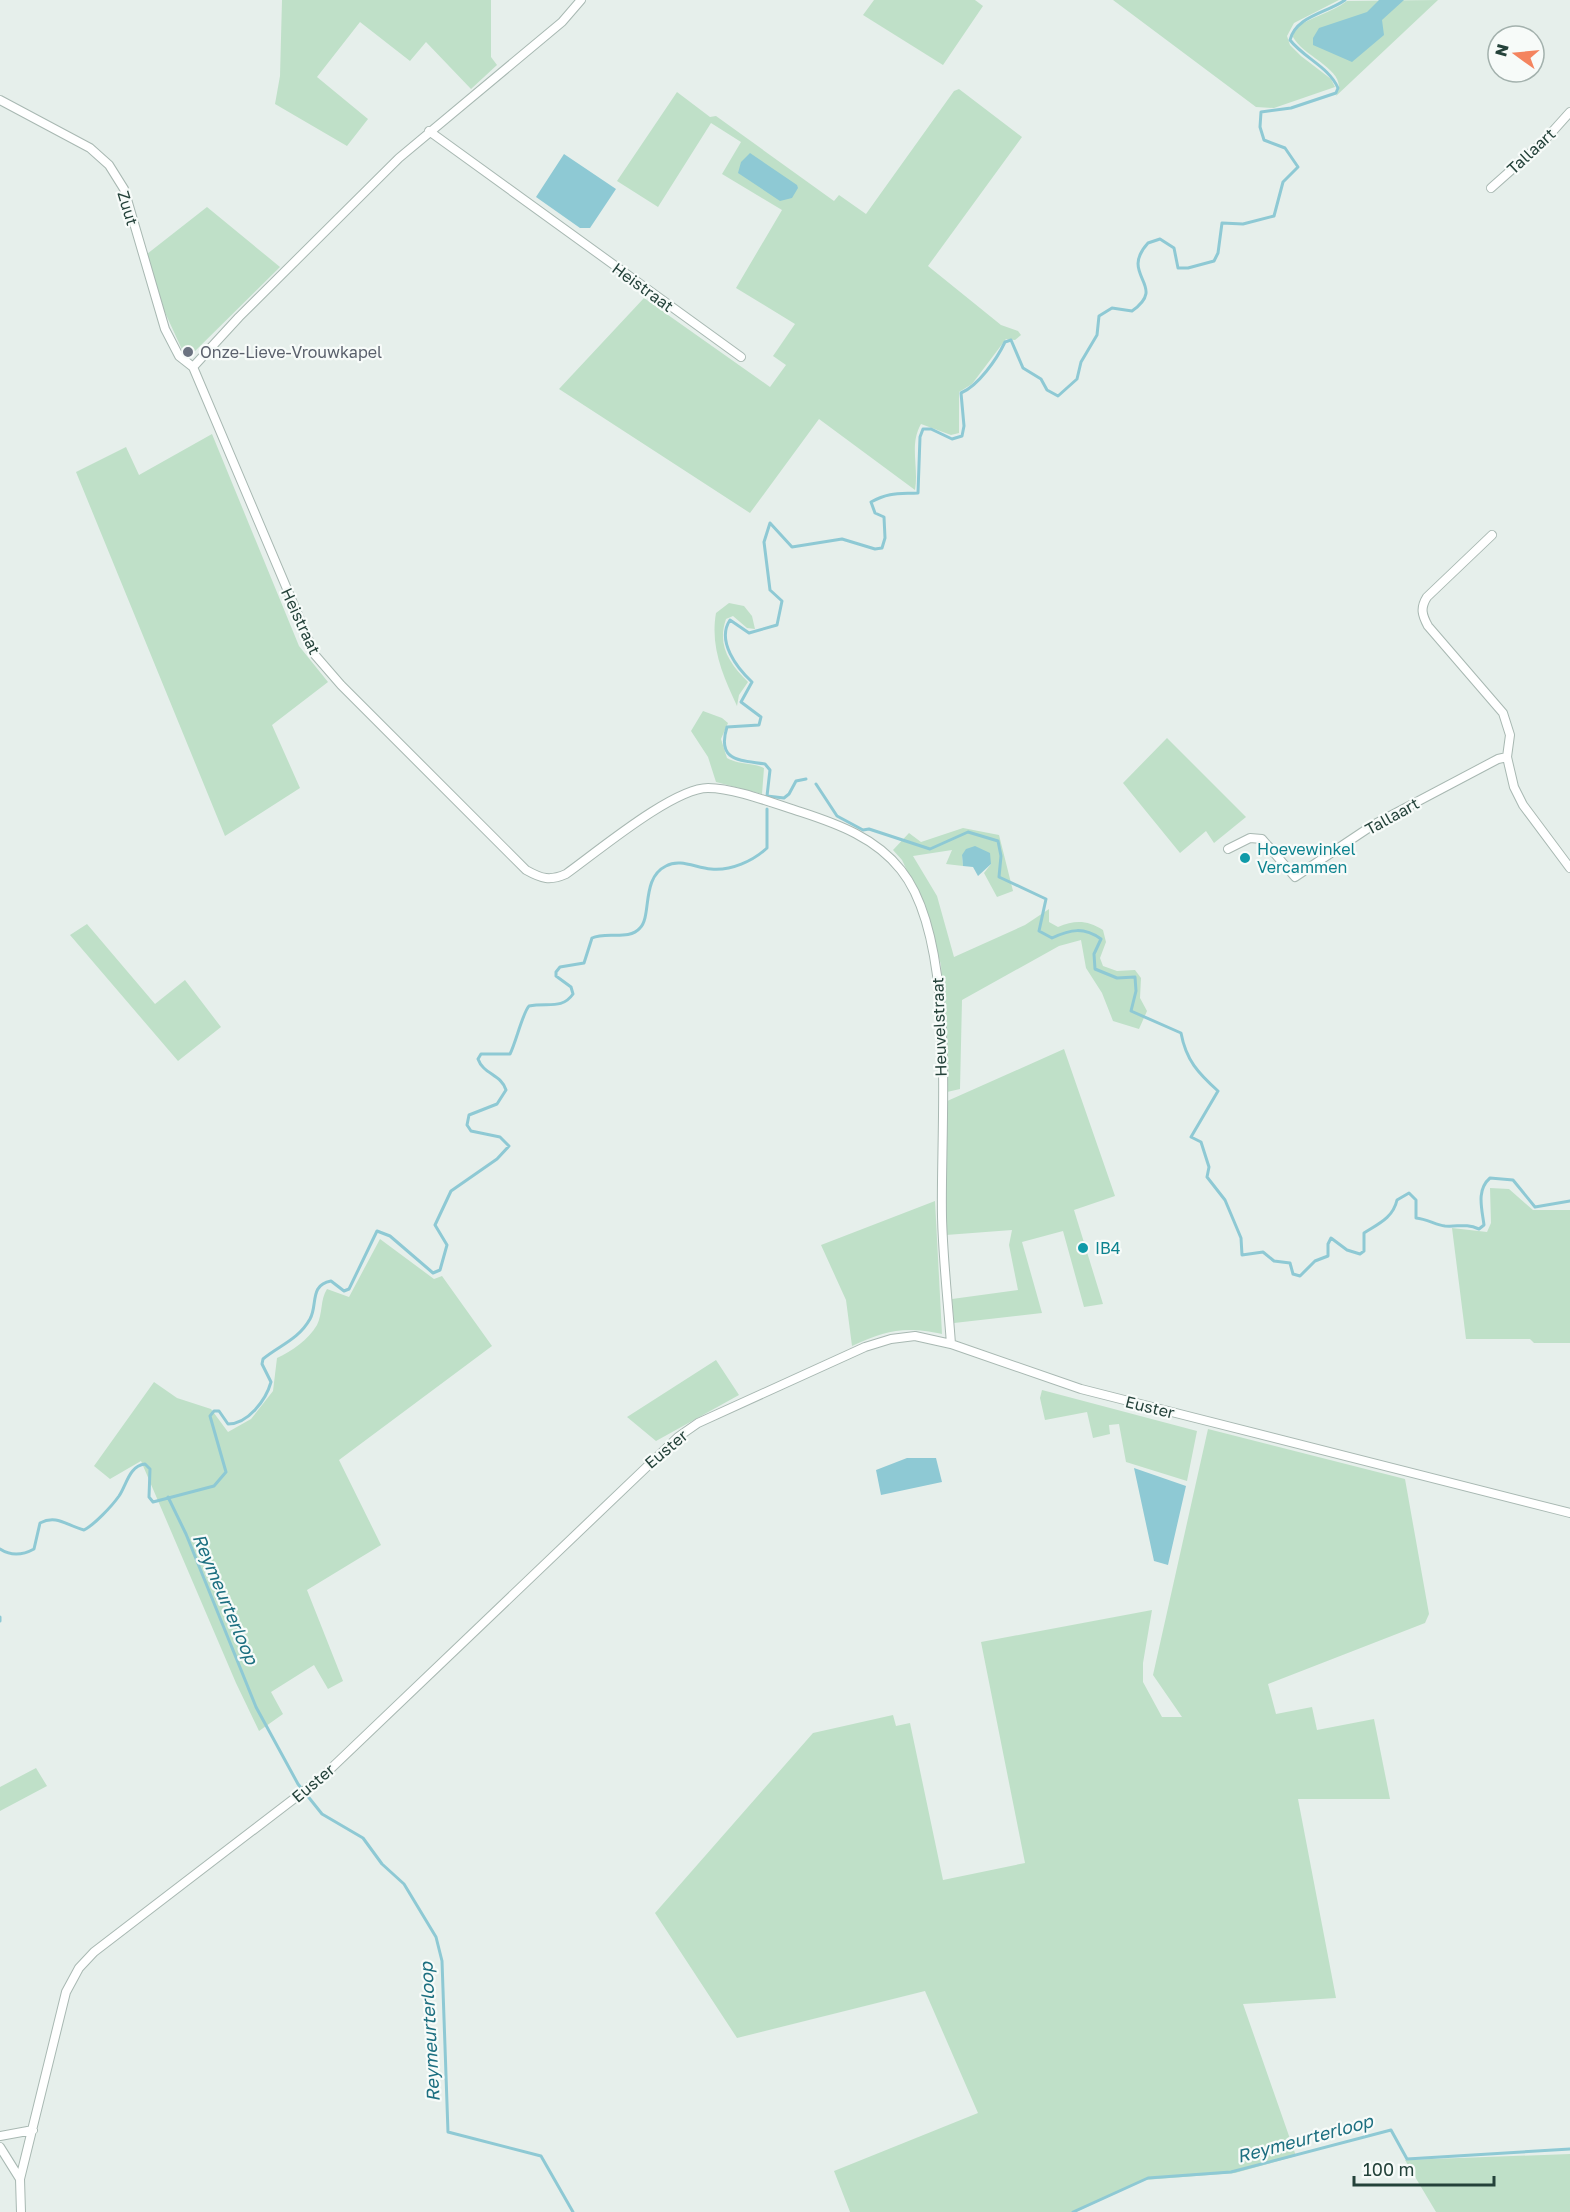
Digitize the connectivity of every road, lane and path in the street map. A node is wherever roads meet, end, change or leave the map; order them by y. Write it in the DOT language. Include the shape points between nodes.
graph roads {
  1 [pos="581,0"];
  2 [pos="0,100"];
  3 [pos="1570,112"];
  4 [pos="429,131"];
  5 [pos="1491,188"];
  6 [pos="741,357"];
  7 [pos="193,367"];
  8 [pos="1492,535"];
  9 [pos="1507,757"];
  10 [pos="767,802"];
  11 [pos="1228,849"];
  12 [pos="1570,868"];
  13 [pos="951,1344"];
  14 [pos="1570,1513"];
  15 [pos="33,2130"];
  16 [pos="0,2136"];
  17 [pos="0,2147"];
  18 [pos="20,2179"];
  19 [pos="21,2212"];
  1 -- 4 [label="street" via="562,22"];
  2 -- 7 [label="street, Zuut" via="90,148 110,165 124,189 165,329 179,356"];
  3 -- 5 [label="street, Tallaart"];
  4 -- 6 [label="street, Heistraat"];
  4 -- 7 [label="street"];
  7 -- 10 [label="street, Heistraat" via="315,655 526,870 542,879 566,874 663,806 697,789 717,789"];
  8 -- 9 [label="street" via="1426,597 1422,615 1503,713 1510,735"];
  9 -- 11 [label="street, Tallaart" via="1373,825 1295,877 1262,839 1250,838"];
  9 -- 12 [label="street" via="1523,805"];
  10 -- 13 [label="street, Heuvelstraat" via="834,824 866,838 885,852 903,872 925,923 938,973 942,1219"];
  13 -- 14 [label="street, Euster" via="1081,1389"];
  13 -- 15 [label="street, Euster" via="915,1336 865,1347 698,1423 664,1449 321,1778 85,1961 66,1992"];
  15 -- 16 [label="street"];
  15 -- 18 [label="street, Euster"];
  17 -- 18 [label="street"];
  18 -- 19 [label="street"];
}
